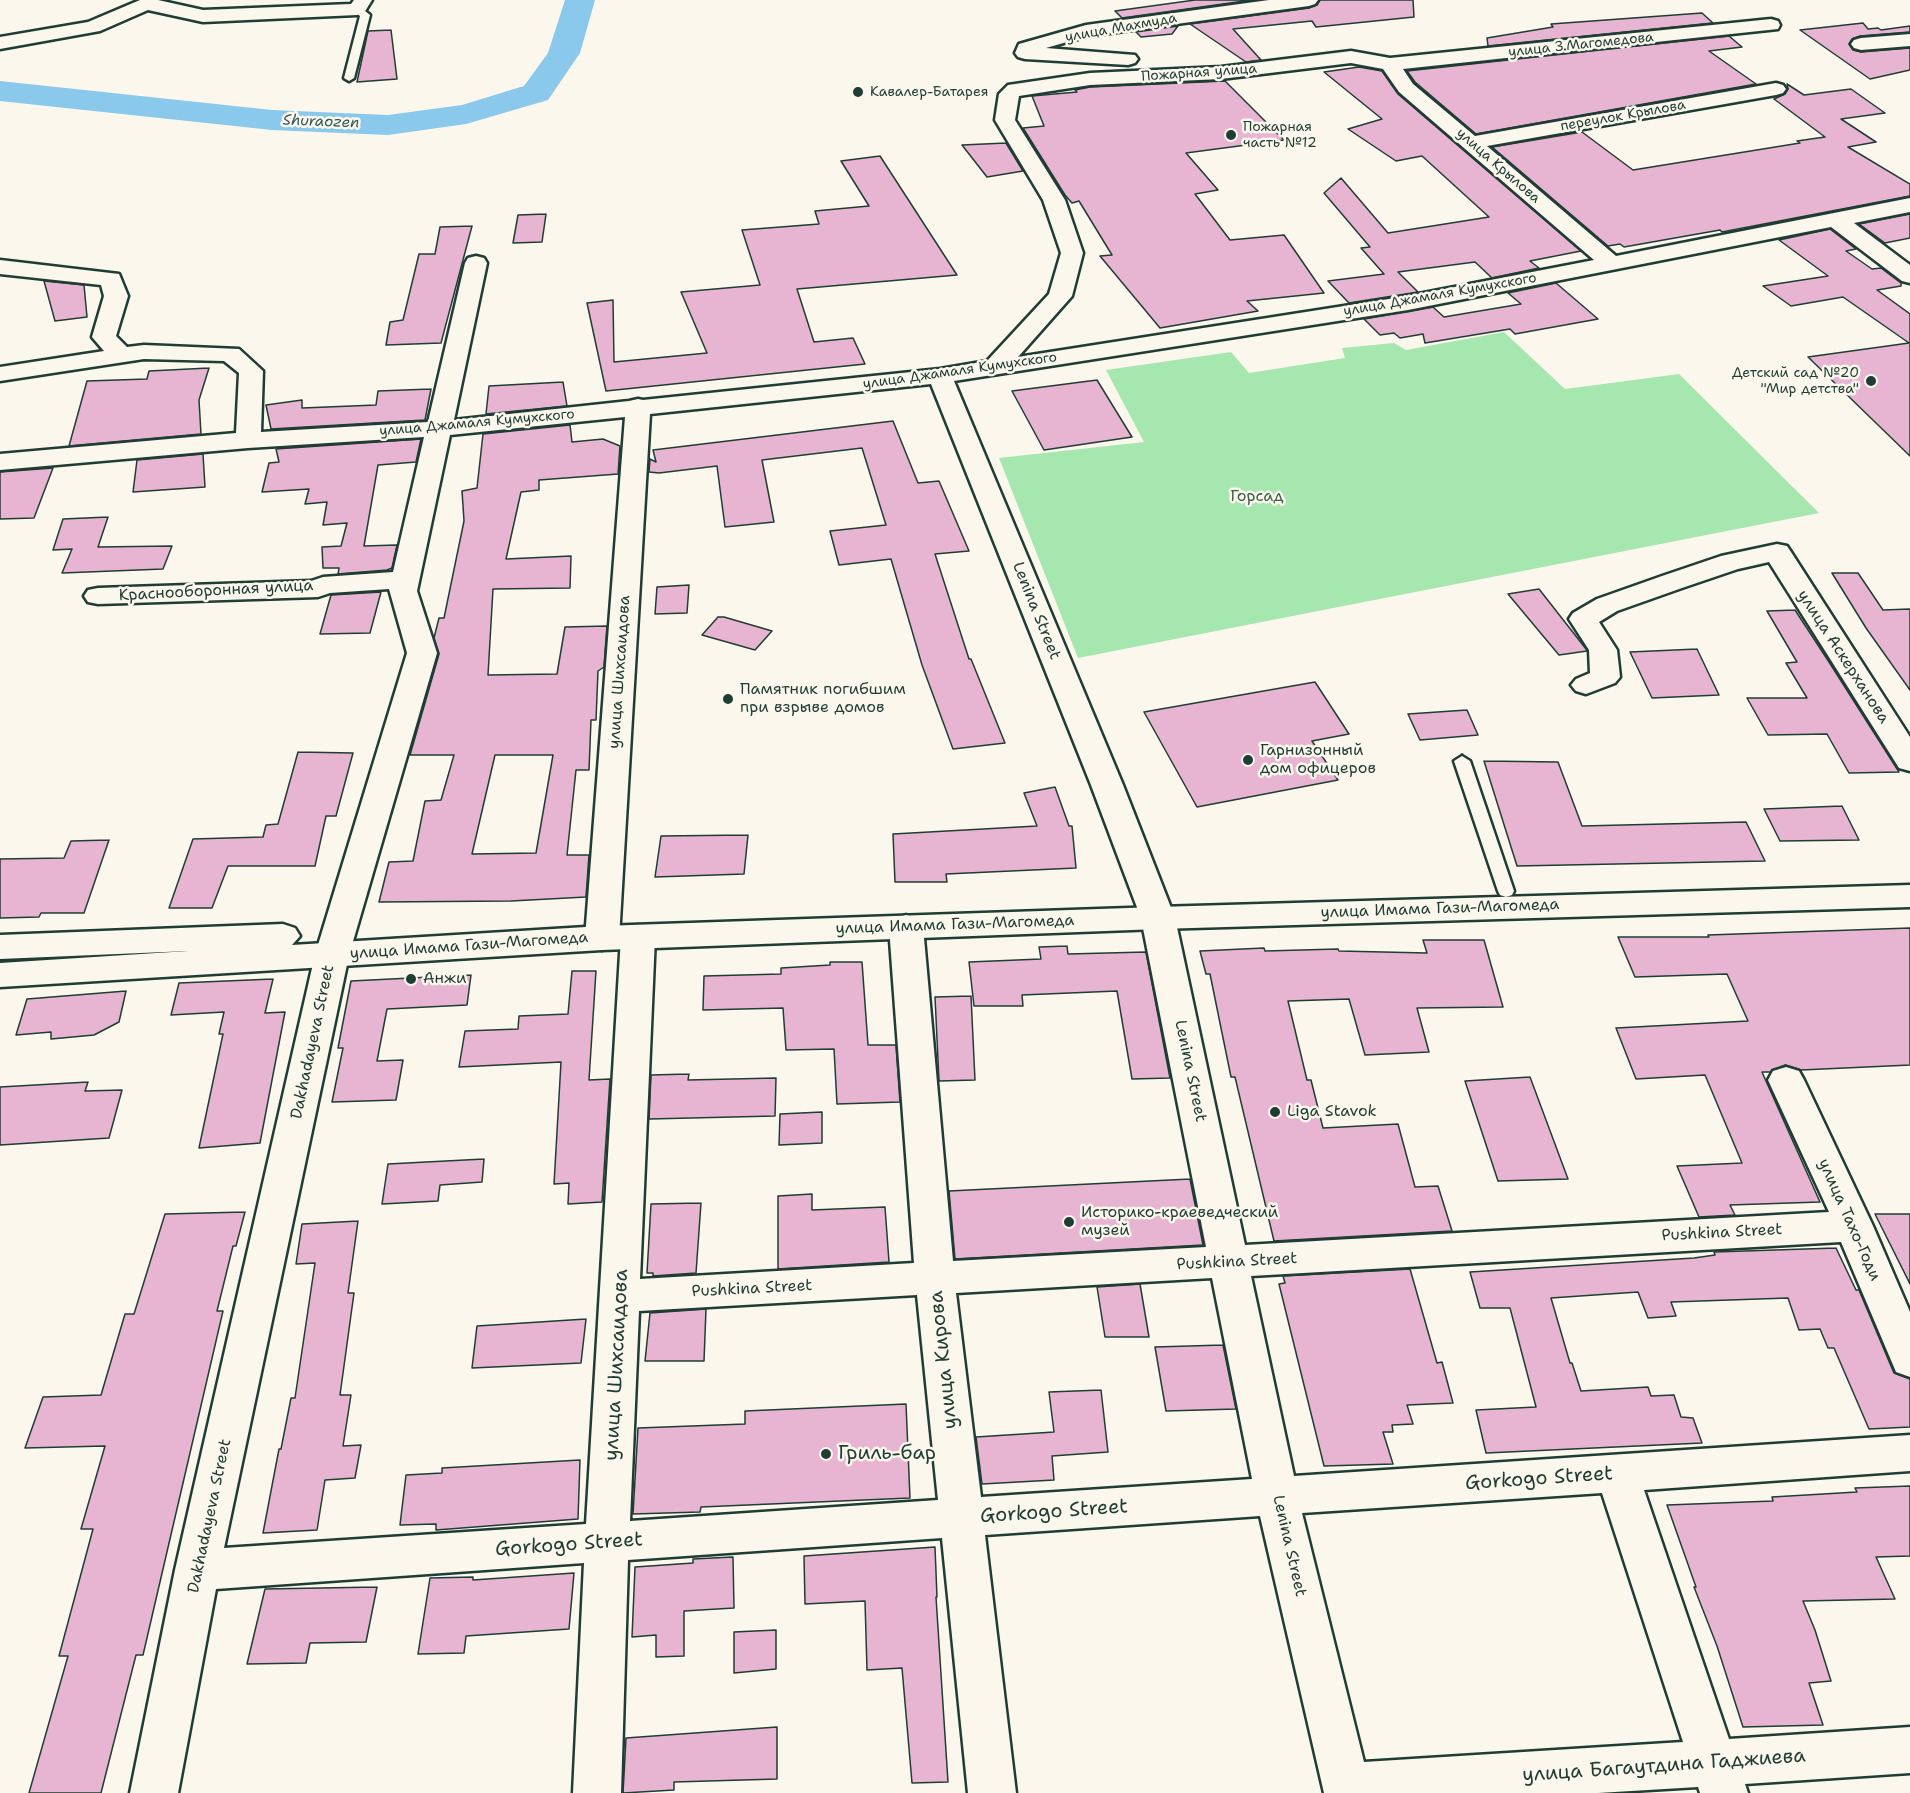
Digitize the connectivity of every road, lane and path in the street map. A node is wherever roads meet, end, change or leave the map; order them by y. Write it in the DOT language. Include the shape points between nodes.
graph roads {
  1 [pos="1309,0"];
  2 [pos="148,2"];
  3 [pos="360,5"];
  4 [pos="1771,25"];
  5 [pos="1910,40"];
  6 [pos="0,44"];
  7 [pos="1861,44"];
  8 [pos="1390,64"];
  9 [pos="1258,69"];
  10 [pos="350,78"];
  11 [pos="1776,89"];
  12 [pos="1470,143"];
  13 [pos="1910,205"];
  14 [pos="1835,219"];
  15 [pos="1611,263"];
  16 [pos="476,264"];
  17 [pos="0,267"];
  18 [pos="1910,276"];
  19 [pos="122,356"];
  20 [pos="994,368"];
  21 [pos="0,374"];
  22 [pos="940,376"];
  23 [pos="638,406"];
  24 [pos="439,429"];
  25 [pos="248,440"];
  26 [pos="0,462"];
  27 [pos="406,580"];
  28 [pos="98,596"];
  29 [pos="1586,685"];
  30 [pos="1462,761"];
  31 [pos="1910,761"];
  32 [pos="1910,877"];
  33 [pos="1506,891"];
  34 [pos="1910,896"];
  35 [pos="1156,910"];
  36 [pos="906,927"];
  37 [pos="614,931"];
  38 [pos="335,944"];
  39 [pos="0,947"];
  40 [pos="0,975"];
  41 [pos="1786,1080"];
  42 [pos="1854,1226"];
  43 [pos="1229,1262"];
  44 [pos="935,1278"];
  45 [pos="621,1296"];
  46 [pos="1910,1360"];
  47 [pos="1910,1454"];
  48 [pos="1617,1473"];
  49 [pos="1277,1497"];
  50 [pos="962,1518"];
  51 [pos="607,1542"];
  52 [pos="197,1570"];
  53 [pos="1910,1750"];
  54 [pos="1719,1778"];
  55 [pos="1348,1789"];
  56 [pos="154,1793"];
  57 [pos="597,1793"];
  58 [pos="992,1793"];
  1 -- 9 [label="street, улица Махмуда" via="1086,31 1026,48 1025,53"];
  2 -- 3 [label="street" via="203,16"];
  2 -- 6 [label="street" via="93,27"];
  3 -- 10 [label="lane" via="365,15"];
  4 -- 8 [label="street, улица З.Магомедова"];
  5 -- 7 [label="street"];
  8 -- 9 [label="street, Пожарная улица" via="1351,57"];
  8 -- 12 [label="street, улица Крылова" via="1406,88"];
  9 -- 20 [label="street, Пожарная улица" via="1090,79 1015,89 1009,94 1005,120 1054,200 1072,253 1060,296"];
  11 -- 12 [label="street, переулок Крылова"];
  12 -- 15 [label="street, улица Крылова"];
  13 -- 14 [label="street, улица Джамаля Кумухского"];
  14 -- 15 [label="street, улица Джамаля Кумухского"];
  14 -- 18 [label="street"];
  15 -- 20 [label="street, улица Джамаля Кумухского" via="1408,303"];
  16 -- 24 [label="street, Dakhadayeva Street"];
  17 -- 19 [label="street" via="111,279 116,296 104,337"];
  19 -- 21 [label="street"];
  19 -- 25 [label="street" via="144,352 230,354 251,371"];
  20 -- 22 [label="street, улица Джамаля Кумухского"];
  22 -- 23 [label="street, улица Джамаля Кумухского"];
  22 -- 35 [label="street, Lenina Street"];
  23 -- 24 [label="street, улица Джамаля Кумухского"];
  23 -- 37 [label="street, улица Шихсаидова"];
  24 -- 25 [label="street, улица Джамаля Кумухского"];
  24 -- 27 [label="street, Dakhadayeva Street"];
  25 -- 26 [label="street, улица Джамаля Кумухского"];
  27 -- 28 [label="street, Краснооборонная улица" via="322,585 318,589"];
  27 -- 38 [label="street, Dakhadayeva Street" via="403,591 422,653"];
  29 -- 31 [label="street, улица Аскерханова" via="1605,677 1603,650 1583,619 1607,605 1672,582 1731,562 1777,552"];
  30 -- 33 [label="lane"];
  32 -- 33 [label="street"];
  33 -- 35 [label="street"];
  34 -- 35 [label="street, улица Имама Гази-Магомеда"];
  35 -- 36 [label="street, улица Имама Гази-Магомеда"];
  35 -- 37 [label="street"];
  35 -- 43 [label="street, Lenina Street"];
  36 -- 37 [label="street, улица Имама Гази-Магомеда"];
  36 -- 44 [label="street, улица Кирова"];
  37 -- 38 [label="street, улица Имама Гази-Магомеда"];
  37 -- 45 [label="street, улица Шихсаидова"];
  38 -- 39 [label="street"];
  38 -- 40 [label="street, улица Имама Гази-Магомеда"];
  38 -- 52 [label="street, Dakhadayeva Street"];
  41 -- 42 [label="street, улица Тахо-Годи"];
  42 -- 43 [label="street, Pushkina Street"];
  42 -- 46 [label="street, улица Тахо-Годи"];
  43 -- 44 [label="street, Pushkina Street"];
  43 -- 49 [label="street, Lenina Street"];
  44 -- 45 [label="street, Pushkina Street"];
  44 -- 50 [label="street, улица Кирова"];
  45 -- 51 [label="street, улица Шихсаидова"];
  47 -- 48 [label="street, Gorkogo Street"];
  48 -- 49 [label="street, Gorkogo Street"];
  48 -- 54 [label="street"];
  49 -- 50 [label="street, Gorkogo Street"];
  49 -- 55 [label="street, Lenina Street"];
  50 -- 51 [label="street, Gorkogo Street"];
  50 -- 58 [label="street, улица Кирова"];
  51 -- 52 [label="street, Gorkogo Street"];
  51 -- 57 [label="street, улица Шихсаидова"];
  52 -- 56 [label="street, Dakhadayeva Street"];
  53 -- 54 [label="street, улица Багаутдина Гаджиева"];
  54 -- 55 [label="street, улица Багаутдина Гаджиева"];
}
